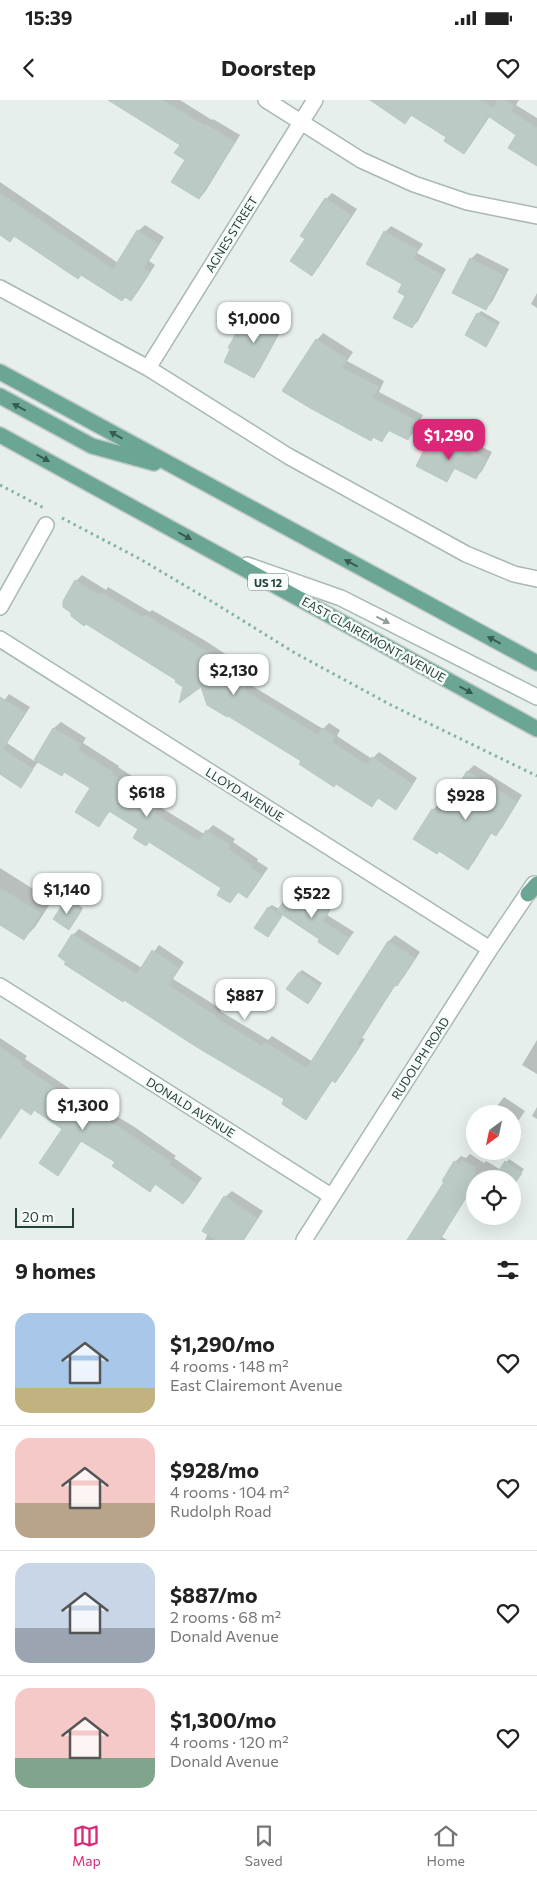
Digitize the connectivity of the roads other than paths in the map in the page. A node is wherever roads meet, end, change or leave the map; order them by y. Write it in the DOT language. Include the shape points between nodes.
graph roads {
  1 [pos="266,100"];
  2 [pos="315,100"];
  3 [pos="301,123"];
  4 [pos="537,216"];
  5 [pos="0,288"];
  6 [pos="148,368"];
  7 [pos="0,372"];
  8 [pos="0,396"];
  9 [pos="0,435"];
  10 [pos="178,469"];
  11 [pos="50,517"];
  12 [pos="224,558"];
  13 [pos="537,579"];
  14 [pos="0,607"];
  15 [pos="0,639"];
  16 [pos="536,662"];
  17 [pos="537,697"];
  18 [pos="537,728"];
  19 [pos="537,878"];
  20 [pos="534,892"];
  21 [pos="490,949"];
  22 [pos="0,986"];
  23 [pos="331,1196"];
  24 [pos="304,1240"];
  1 -- 3 [label="street"];
  2 -- 3 [label="street, AGNES STREET"];
  3 -- 4 [label="street" via="361,160 414,184 467,202"];
  3 -- 6 [label="street, AGNES STREET"];
  5 -- 6 [label="street"];
  6 -- 13 [label="street" via="288,456 466,554 506,571"];
  10 -- 7 [label="main road, one-way"];
  10 -- 8 [label="main road, one-way" via="92,446"];
  9 -- 12 [label="main road, EAST CLAIREMONT AVENUE / US 12, one-way"];
  16 -- 10 [label="main road, one-way"];
  11 -- 14 [label="street"];
  12 -- 17 [label="street, one-way" via="341,598"];
  12 -- 18 [label="main road, EAST CLAIREMONT AVENUE / US 12, one-way"];
  15 -- 21 [label="street, LLOYD AVENUE"];
  19 -- 20 [label="street, RUDOLPH ROAD"];
  20 -- 21 [label="street, RUDOLPH ROAD"];
  21 -- 23 [label="street, RUDOLPH ROAD"];
  22 -- 23 [label="street, DONALD AVENUE"];
  23 -- 24 [label="street, RUDOLPH ROAD"];
}
